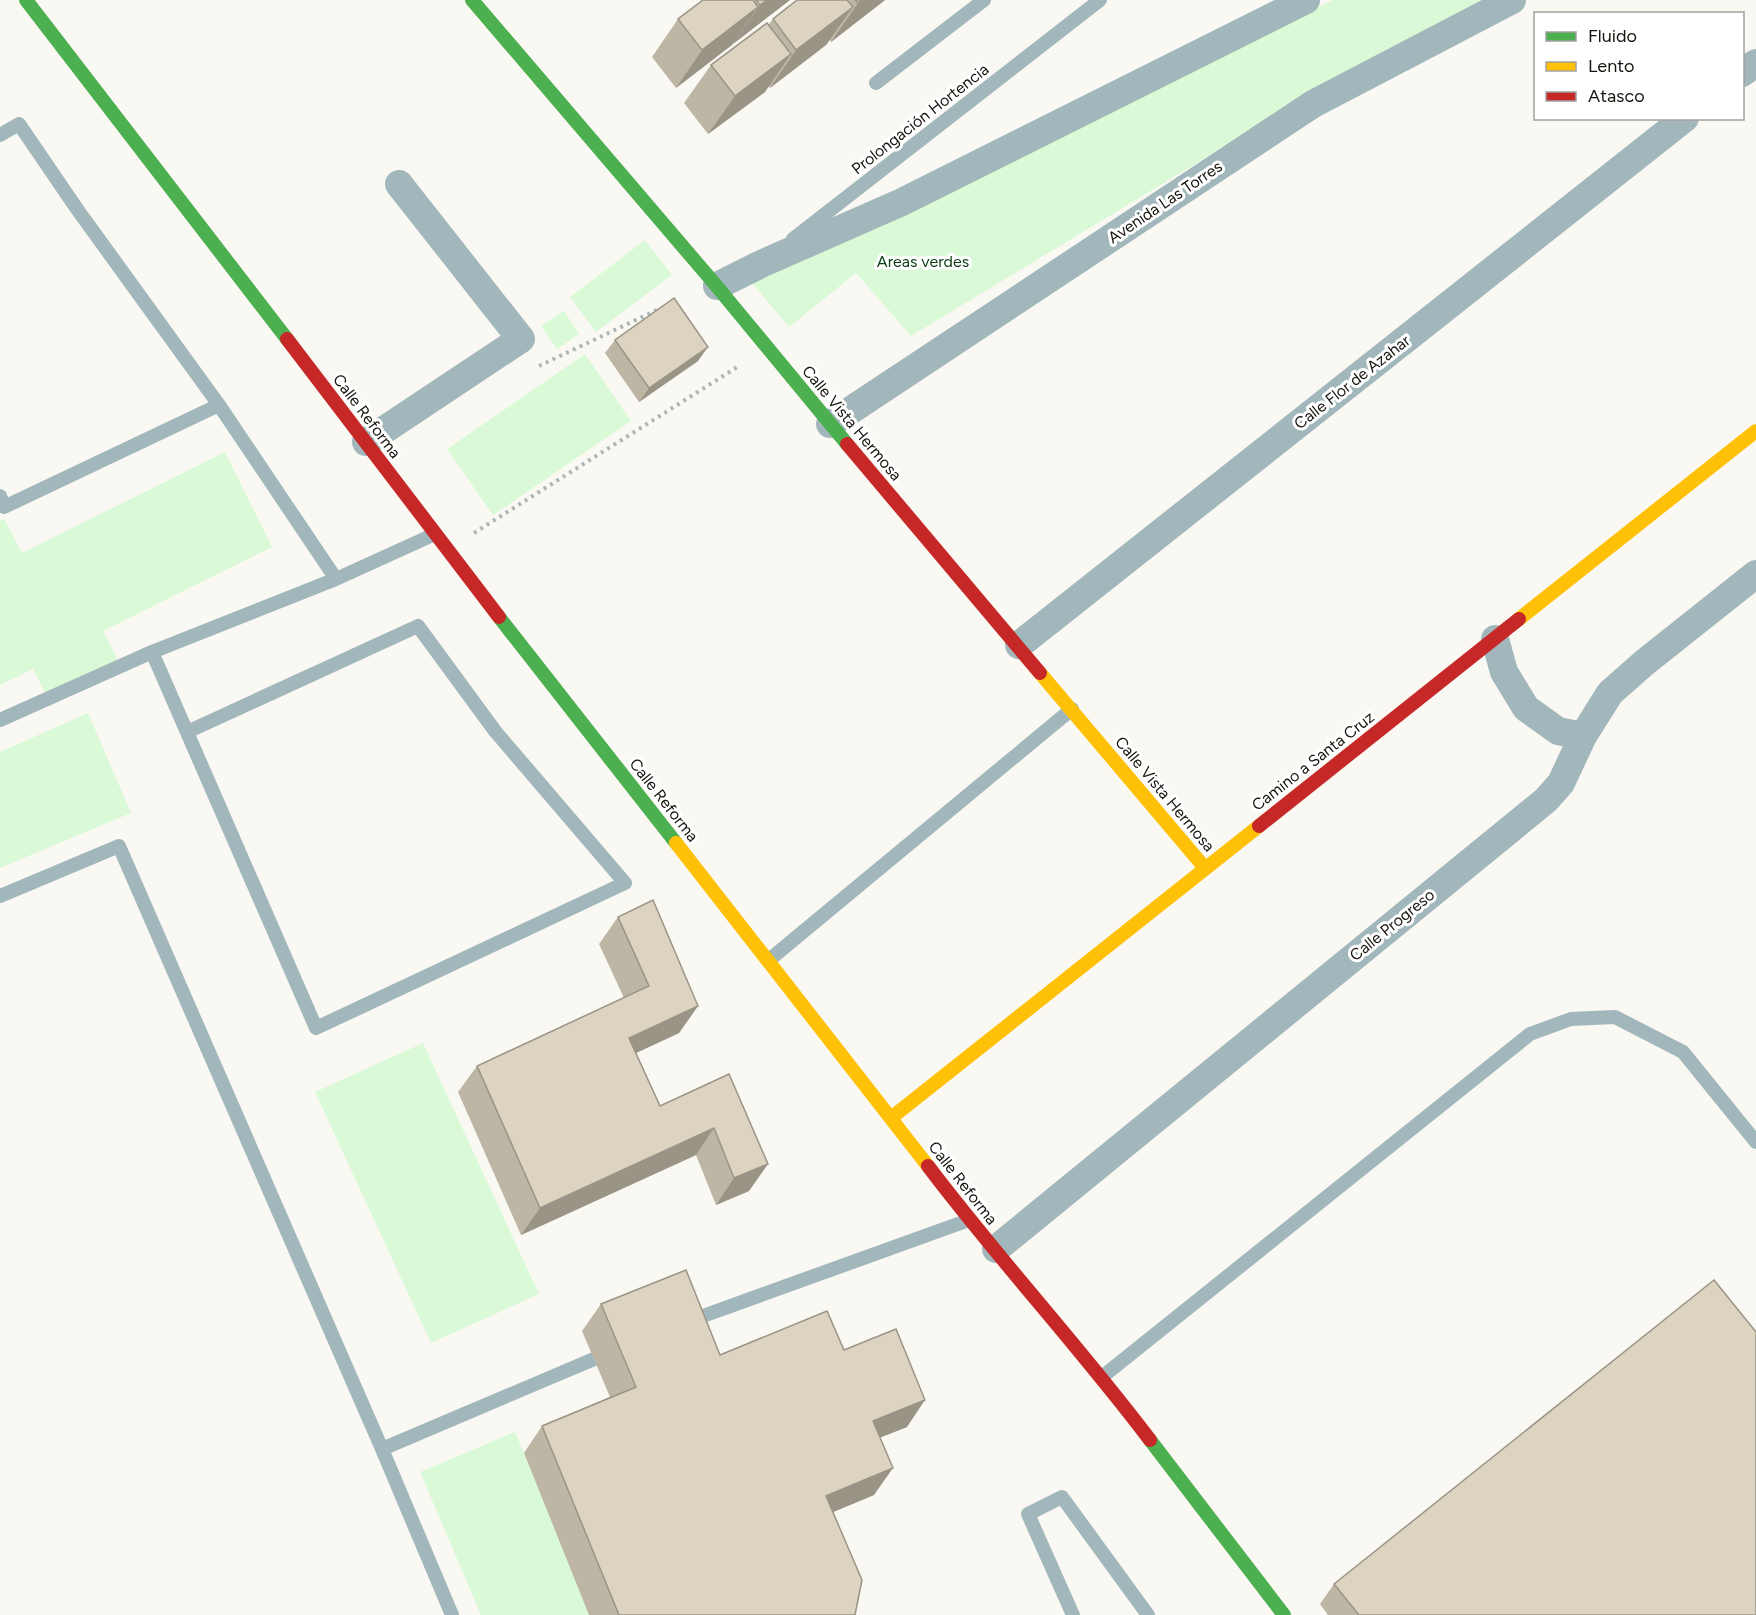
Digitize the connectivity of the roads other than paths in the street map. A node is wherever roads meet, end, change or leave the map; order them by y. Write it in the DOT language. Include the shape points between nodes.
graph roads {
  1 [pos="26,0"];
  2 [pos="473,0"];
  3 [pos="984,0"];
  4 [pos="1100,0"];
  5 [pos="1306,0"];
  6 [pos="1512,0"];
  7 [pos="1756,63"];
  8 [pos="1744,72"];
  9 [pos="876,83"];
  10 [pos="1682,120"];
  11 [pos="0,135"];
  12 [pos="399,184"];
  13 [pos="760,264"];
  14 [pos="717,286"];
  15 [pos="219,405"];
  16 [pos="830,424"];
  17 [pos="1756,431"];
  18 [pos="366,442"];
  19 [pos="0,496"];
  20 [pos="435,534"];
  21 [pos="1756,574"];
  22 [pos="336,579"];
  23 [pos="1495,639"];
  24 [pos="1019,645"];
  25 [pos="152,652"];
  26 [pos="1072,710"];
  27 [pos="0,720"];
  28 [pos="187,732"];
  29 [pos="1582,736"];
  30 [pos="1205,868"];
  31 [pos="0,896"];
  32 [pos="769,960"];
  33 [pos="891,1118"];
  34 [pos="1756,1143"];
  35 [pos="969,1220"];
  36 [pos="996,1250"];
  37 [pos="678,1325"];
  38 [pos="594,1359"];
  39 [pos="1102,1377"];
  40 [pos="382,1449"];
  41 [pos="1281,1614"];
  42 [pos="452,1615"];
  43 [pos="1073,1615"];
  44 [pos="1148,1615"];
  1 -- 18 [label="street, Calle Reforma"];
  2 -- 14 [label="street, Calle Vista Hermosa"];
  3 -- 9 [label="lane"];
  4 -- 13 [label="lane, Prolongación Hortencia"];
  5 -- 13 [label="street" via="902,202"];
  6 -- 16 [label="street, Avenida Las Torres" via="1313,104"];
  7 -- 8 [label="street"];
  10 -- 24 [label="street, Calle Flor de Azahar"];
  11 -- 15 [label="lane" via="19,124"];
  12 -- 18 [label="street" via="521,339"];
  13 -- 14 [label="street"];
  14 -- 16 [label="street, Calle Vista Hermosa"];
  15 -- 19 [label="lane" via="4,507"];
  15 -- 22 [label="lane"];
  16 -- 24 [label="street, Calle Vista Hermosa"];
  17 -- 23 [label="street, Camino a Santa Cruz"];
  18 -- 20 [label="street, Calle Reforma"];
  20 -- 22 [label="lane"];
  20 -- 32 [label="street, Calle Reforma"];
  21 -- 29 [label="street, Calle Progreso" via="1610,693"];
  22 -- 25 [label="lane"];
  23 -- 29 [label="street" via="1504,672 1526,708 1558,731"];
  23 -- 30 [label="street, Camino a Santa Cruz"];
  24 -- 26 [label="street, Calle Vista Hermosa"];
  25 -- 27 [label="lane"];
  25 -- 28 [label="lane"];
  26 -- 30 [label="street, Calle Vista Hermosa"];
  26 -- 32 [label="lane"];
  28 -- 28 [label="lane" via="316,1028 625,883 495,730 418,626"];
  29 -- 36 [label="street, Calle Progreso" via="1561,783 1546,800"];
  30 -- 33 [label="street, Camino a Santa Cruz"];
  31 -- 40 [label="lane" via="119,846"];
  32 -- 33 [label="street, Calle Reforma"];
  33 -- 35 [label="street, Calle Reforma"];
  34 -- 39 [label="lane" via="1683,1052 1615,1017 1571,1019 1530,1034"];
  35 -- 36 [label="street, Calle Reforma"];
  35 -- 37 [label="lane"];
  36 -- 39 [label="street, Calle Reforma"];
  38 -- 40 [label="lane"];
  39 -- 41 [label="street, Calle Reforma"];
  40 -- 42 [label="lane"];
  43 -- 44 [label="lane" via="1028,1514 1062,1497"];
}
